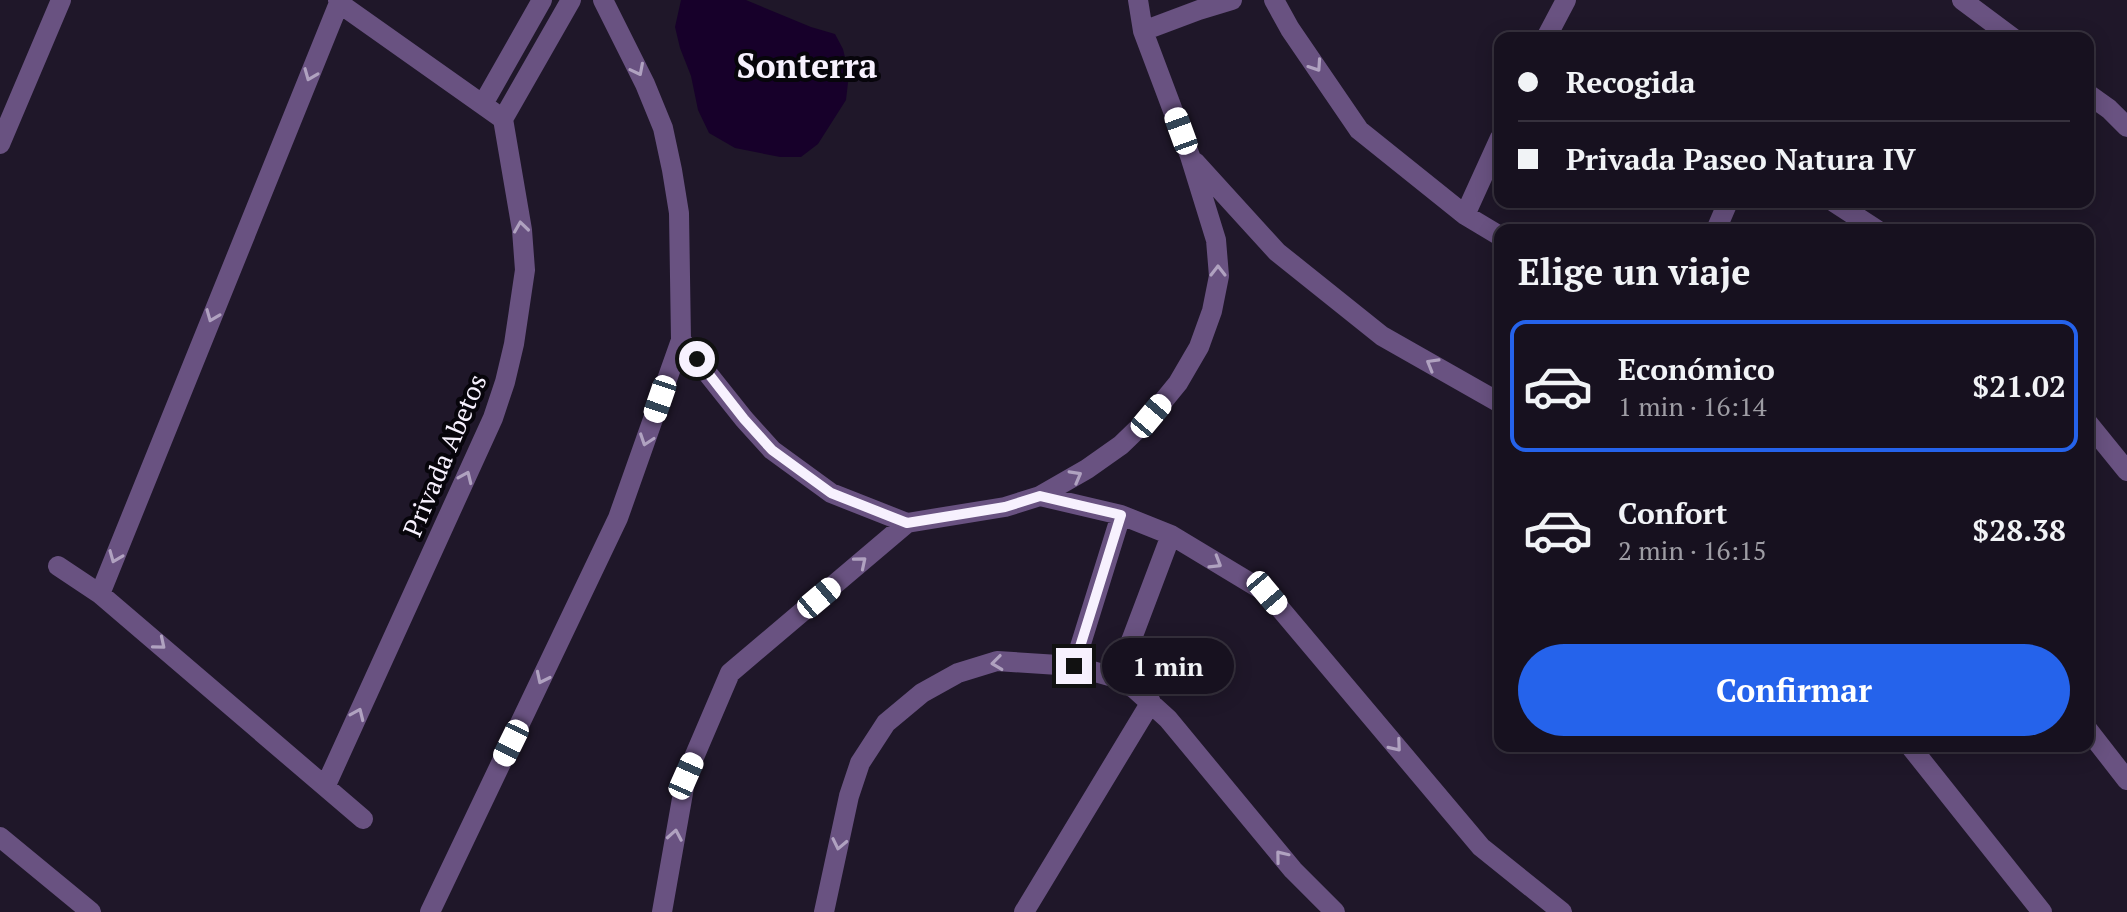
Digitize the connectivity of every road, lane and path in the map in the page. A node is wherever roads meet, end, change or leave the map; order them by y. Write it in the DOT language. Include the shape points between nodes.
graph roads {
  1 [pos="61,0"];
  2 [pos="542,0"];
  3 [pos="571,0"];
  4 [pos="603,0"];
  5 [pos="1138,0"];
  6 [pos="1232,0"];
  7 [pos="1274,0"];
  8 [pos="1566,0"];
  9 [pos="1962,0"];
  10 [pos="338,1"];
  11 [pos="1143,31"];
  12 [pos="1549,32"];
  13 [pos="2005,32"];
  14 [pos="2094,98"];
  15 [pos="483,104"];
  16 [pos="503,119"];
  17 [pos="2127,127"];
  18 [pos="0,144"];
  19 [pos="1494,151"];
  20 [pos="1190,156"];
  21 [pos="1843,208"];
  22 [pos="1465,215"];
  23 [pos="1868,224"];
  24 [pos="1494,232"];
  25 [pos="681,340"];
  26 [pos="1494,400"];
  27 [pos="2094,430"];
  28 [pos="2127,471"];
  29 [pos="1040,496"];
  30 [pos="1121,515"];
  31 [pos="907,523"];
  32 [pos="1171,535"];
  33 [pos="58,566"];
  34 [pos="100,594"];
  35 [pos="1074,666"];
  36 [pos="1117,678"];
  37 [pos="1151,702"];
  38 [pos="2094,738"];
  39 [pos="1915,752"];
  40 [pos="2127,780"];
  41 [pos="326,785"];
  42 [pos="363,819"];
  43 [pos="1,839"];
  44 [pos="91,912"];
  45 [pos="430,912"];
  46 [pos="662,912"];
  47 [pos="824,912"];
  48 [pos="1024,912"];
  49 [pos="1335,912"];
  50 [pos="1562,912"];
  51 [pos="2042,912"];
  1 -- 18 [label="street"];
  2 -- 15 [label="street"];
  3 -- 16 [label="street"];
  4 -- 25 [label="street, one-way" via="663,128 679,213"];
  5 -- 11 [label="street"];
  6 -- 11 [label="street"];
  7 -- 22 [label="street, one-way" via="1359,130"];
  8 -- 12 [label="street"];
  9 -- 13 [label="street"];
  10 -- 15 [label="street"];
  10 -- 34 [label="street, one-way"];
  11 -- 20 [label="street"];
  14 -- 17 [label="street"];
  15 -- 16 [label="street"];
  41 -- 16 [label="street, Privada Abetos, one-way" via="505,382 525,270"];
  19 -- 22 [label="street"];
  26 -- 20 [label="street, one-way" via="1382,336 1300,271"];
  29 -- 20 [label="street, one-way" via="1121,445 1178,383 1199,347 1219,276 1216,240"];
  21 -- 23 [label="street"];
  22 -- 24 [label="street"];
  25 -- 31 [label="street" via="772,450 831,493"];
  25 -- 45 [label="street, one-way" via="618,518"];
  27 -- 28 [label="street"];
  29 -- 30 [label="street"];
  29 -- 31 [label="street"];
  30 -- 32 [label="street"];
  30 -- 35 [label="street"];
  46 -- 31 [label="street, one-way" via="686,776 730,673"];
  32 -- 36 [label="street"];
  32 -- 50 [label="street, one-way" via="1267,593 1481,847"];
  33 -- 34 [label="street"];
  34 -- 41 [label="street, one-way"];
  35 -- 36 [label="street"];
  35 -- 47 [label="street, one-way" via="997,661 958,673 922,693 886,723 860,763 849,796"];
  36 -- 37 [label="street"];
  37 -- 48 [label="street"];
  49 -- 37 [label="street, one-way"];
  38 -- 40 [label="street"];
  39 -- 51 [label="street"];
  41 -- 42 [label="street"];
  43 -- 44 [label="street"];
}
